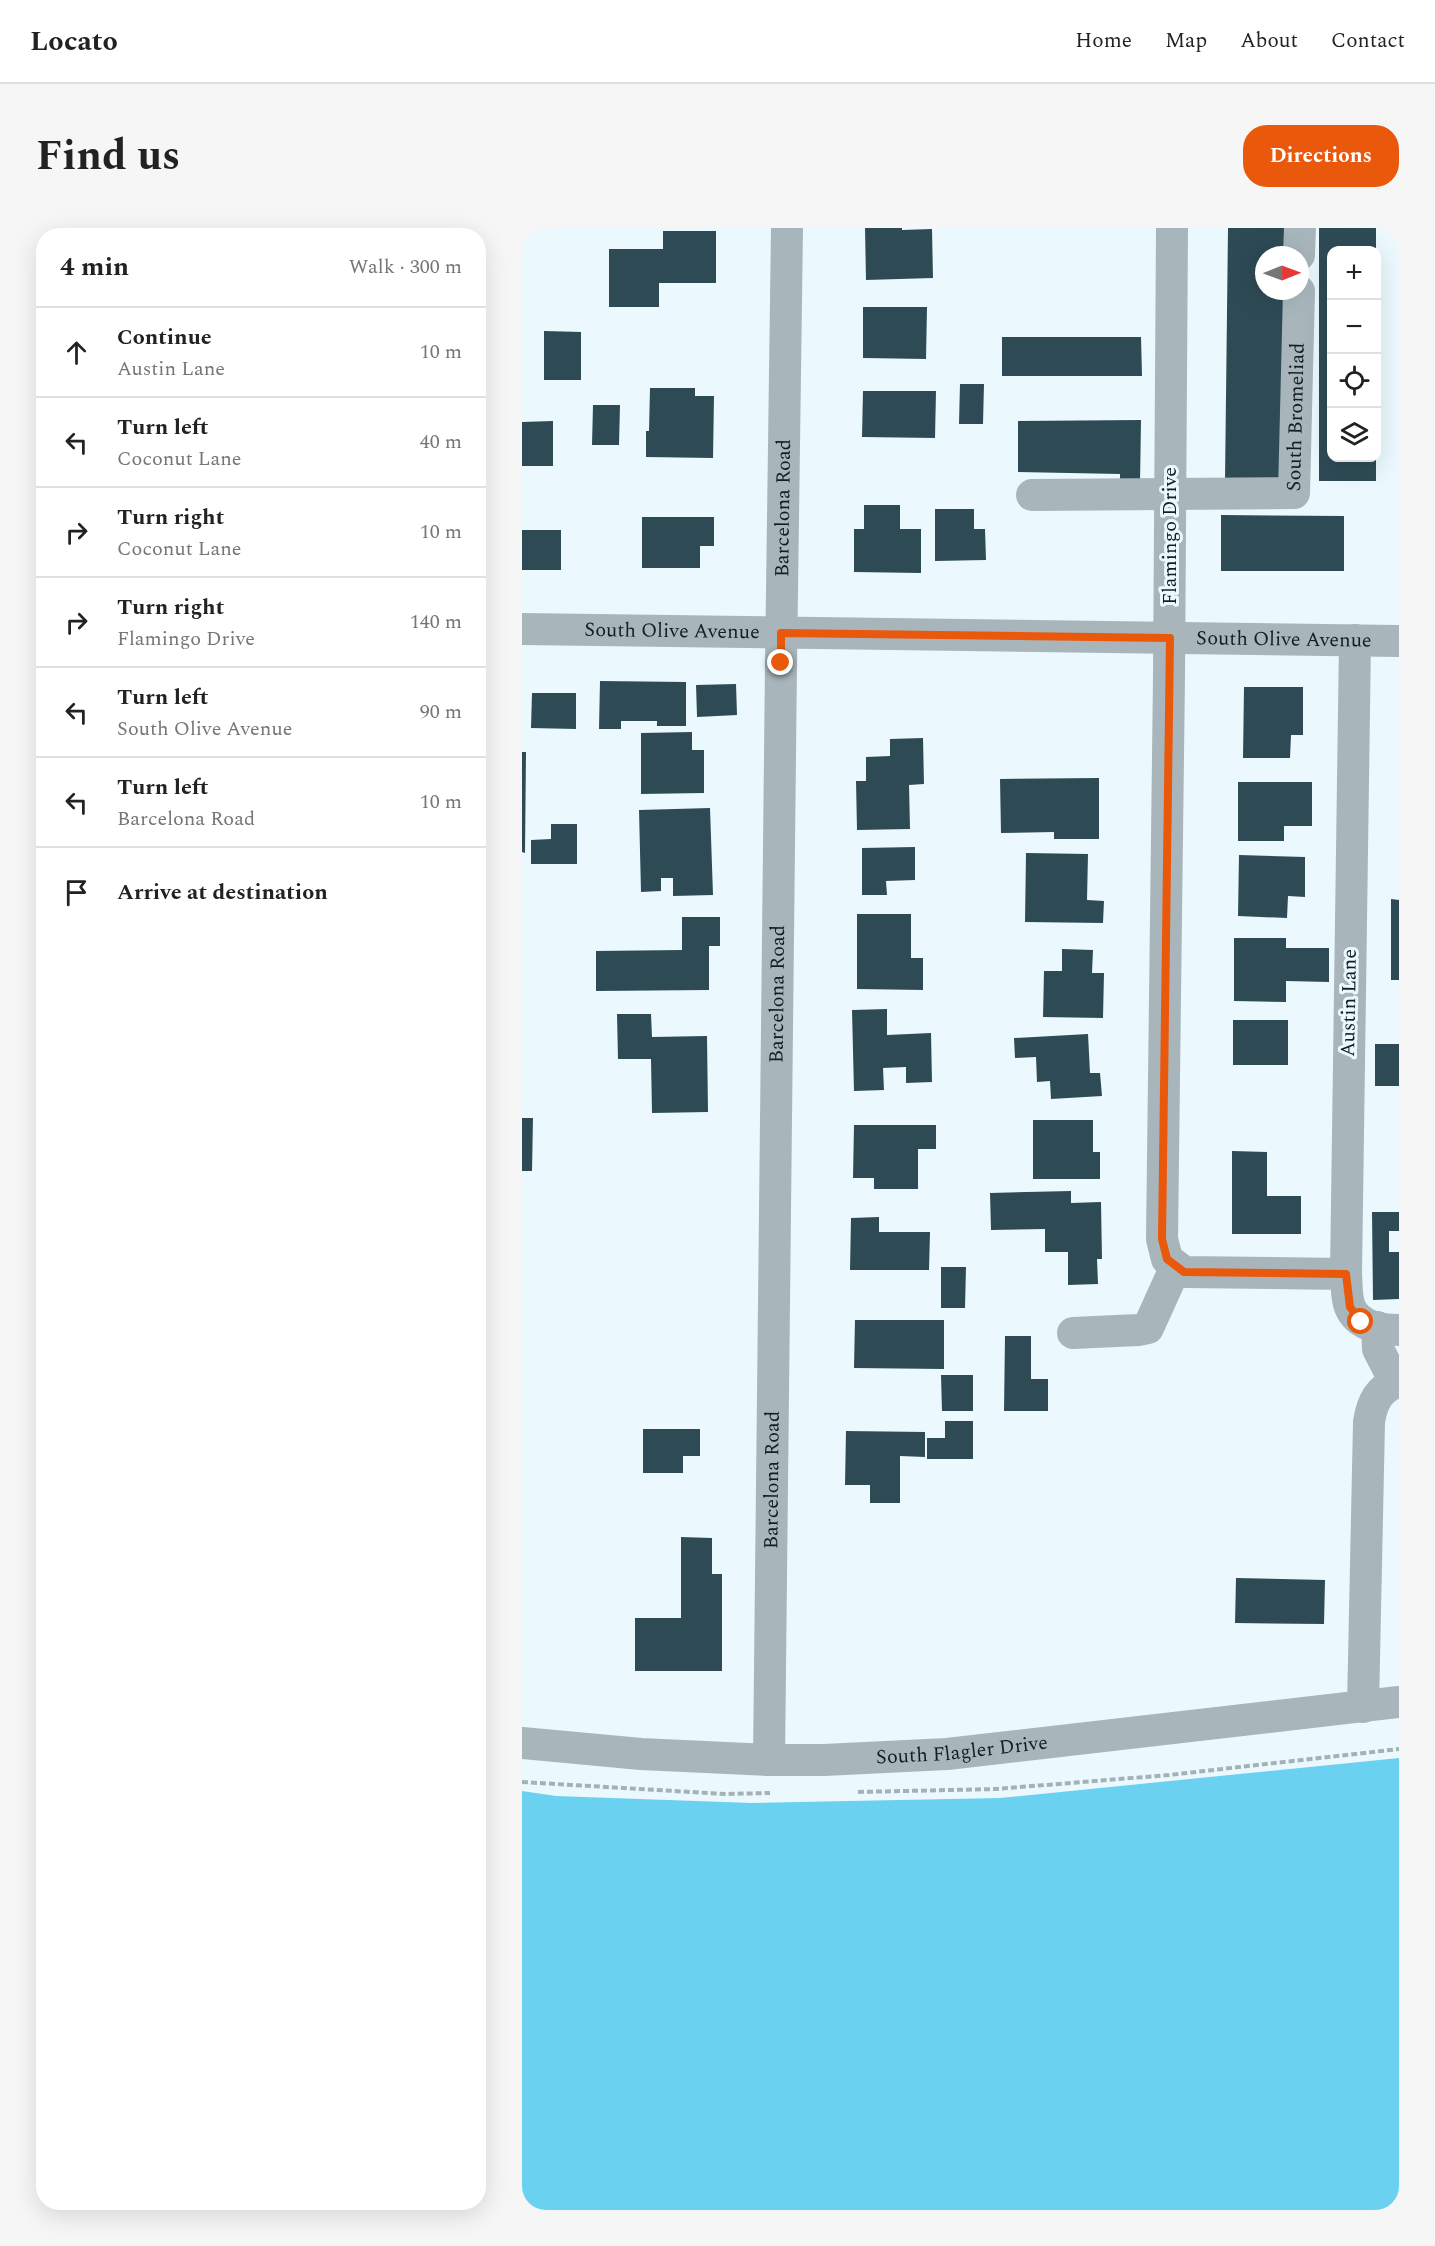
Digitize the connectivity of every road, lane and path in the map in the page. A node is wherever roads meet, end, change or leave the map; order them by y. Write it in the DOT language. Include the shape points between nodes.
graph roads {
  1 [pos="788,228"];
  2 [pos="1173,228"];
  3 [pos="1300,228"];
  4 [pos="1299,246"];
  5 [pos="1299,300"];
  6 [pos="1171,494"];
  7 [pos="1032,495"];
  8 [pos="522,629"];
  9 [pos="781,633"];
  10 [pos="1170,638"];
  11 [pos="1355,640"];
  12 [pos="1399,641"];
  13 [pos="1169,1252"];
  14 [pos="1346,1274"];
  15 [pos="1388,1328"];
  16 [pos="1073,1333"];
  17 [pos="1397,1382"];
  18 [pos="1399,1702"];
  19 [pos="1363,1707"];
  20 [pos="522,1743"];
  21 [pos="769,1760"];
  1 -- 9 [label="street, Barcelona Road"];
  2 -- 6 [label="street, Flamingo Drive"];
  3 -- 4 [label="street"];
  5 -- 6 [label="street, South Bromeliad" via="1294,493"];
  6 -- 7 [label="street"];
  6 -- 10 [label="street, Flamingo Drive"];
  8 -- 9 [label="street, South Olive Avenue"];
  9 -- 10 [label="street, South Olive Avenue"];
  9 -- 21 [label="street, Barcelona Road"];
  10 -- 11 [label="street, South Olive Avenue"];
  10 -- 13 [label="street, Flamingo Drive"];
  11 -- 12 [label="street, South Olive Avenue"];
  11 -- 14 [label="street, Austin Lane"];
  13 -- 14 [label="street" via="1184,1272"];
  13 -- 16 [label="street" via="1148,1328"];
  14 -- 15 [label="street, Austin Lane" via="1350,1307 1361,1322"];
  15 -- 17 [label="street" via="1378,1349"];
  17 -- 19 [label="street" via="1379,1392 1369,1422"];
  18 -- 19 [label="street, South Flagler Drive"];
  19 -- 21 [label="street, South Flagler Drive" via="947,1754"];
  20 -- 21 [label="street, South Flagler Drive"];
}
